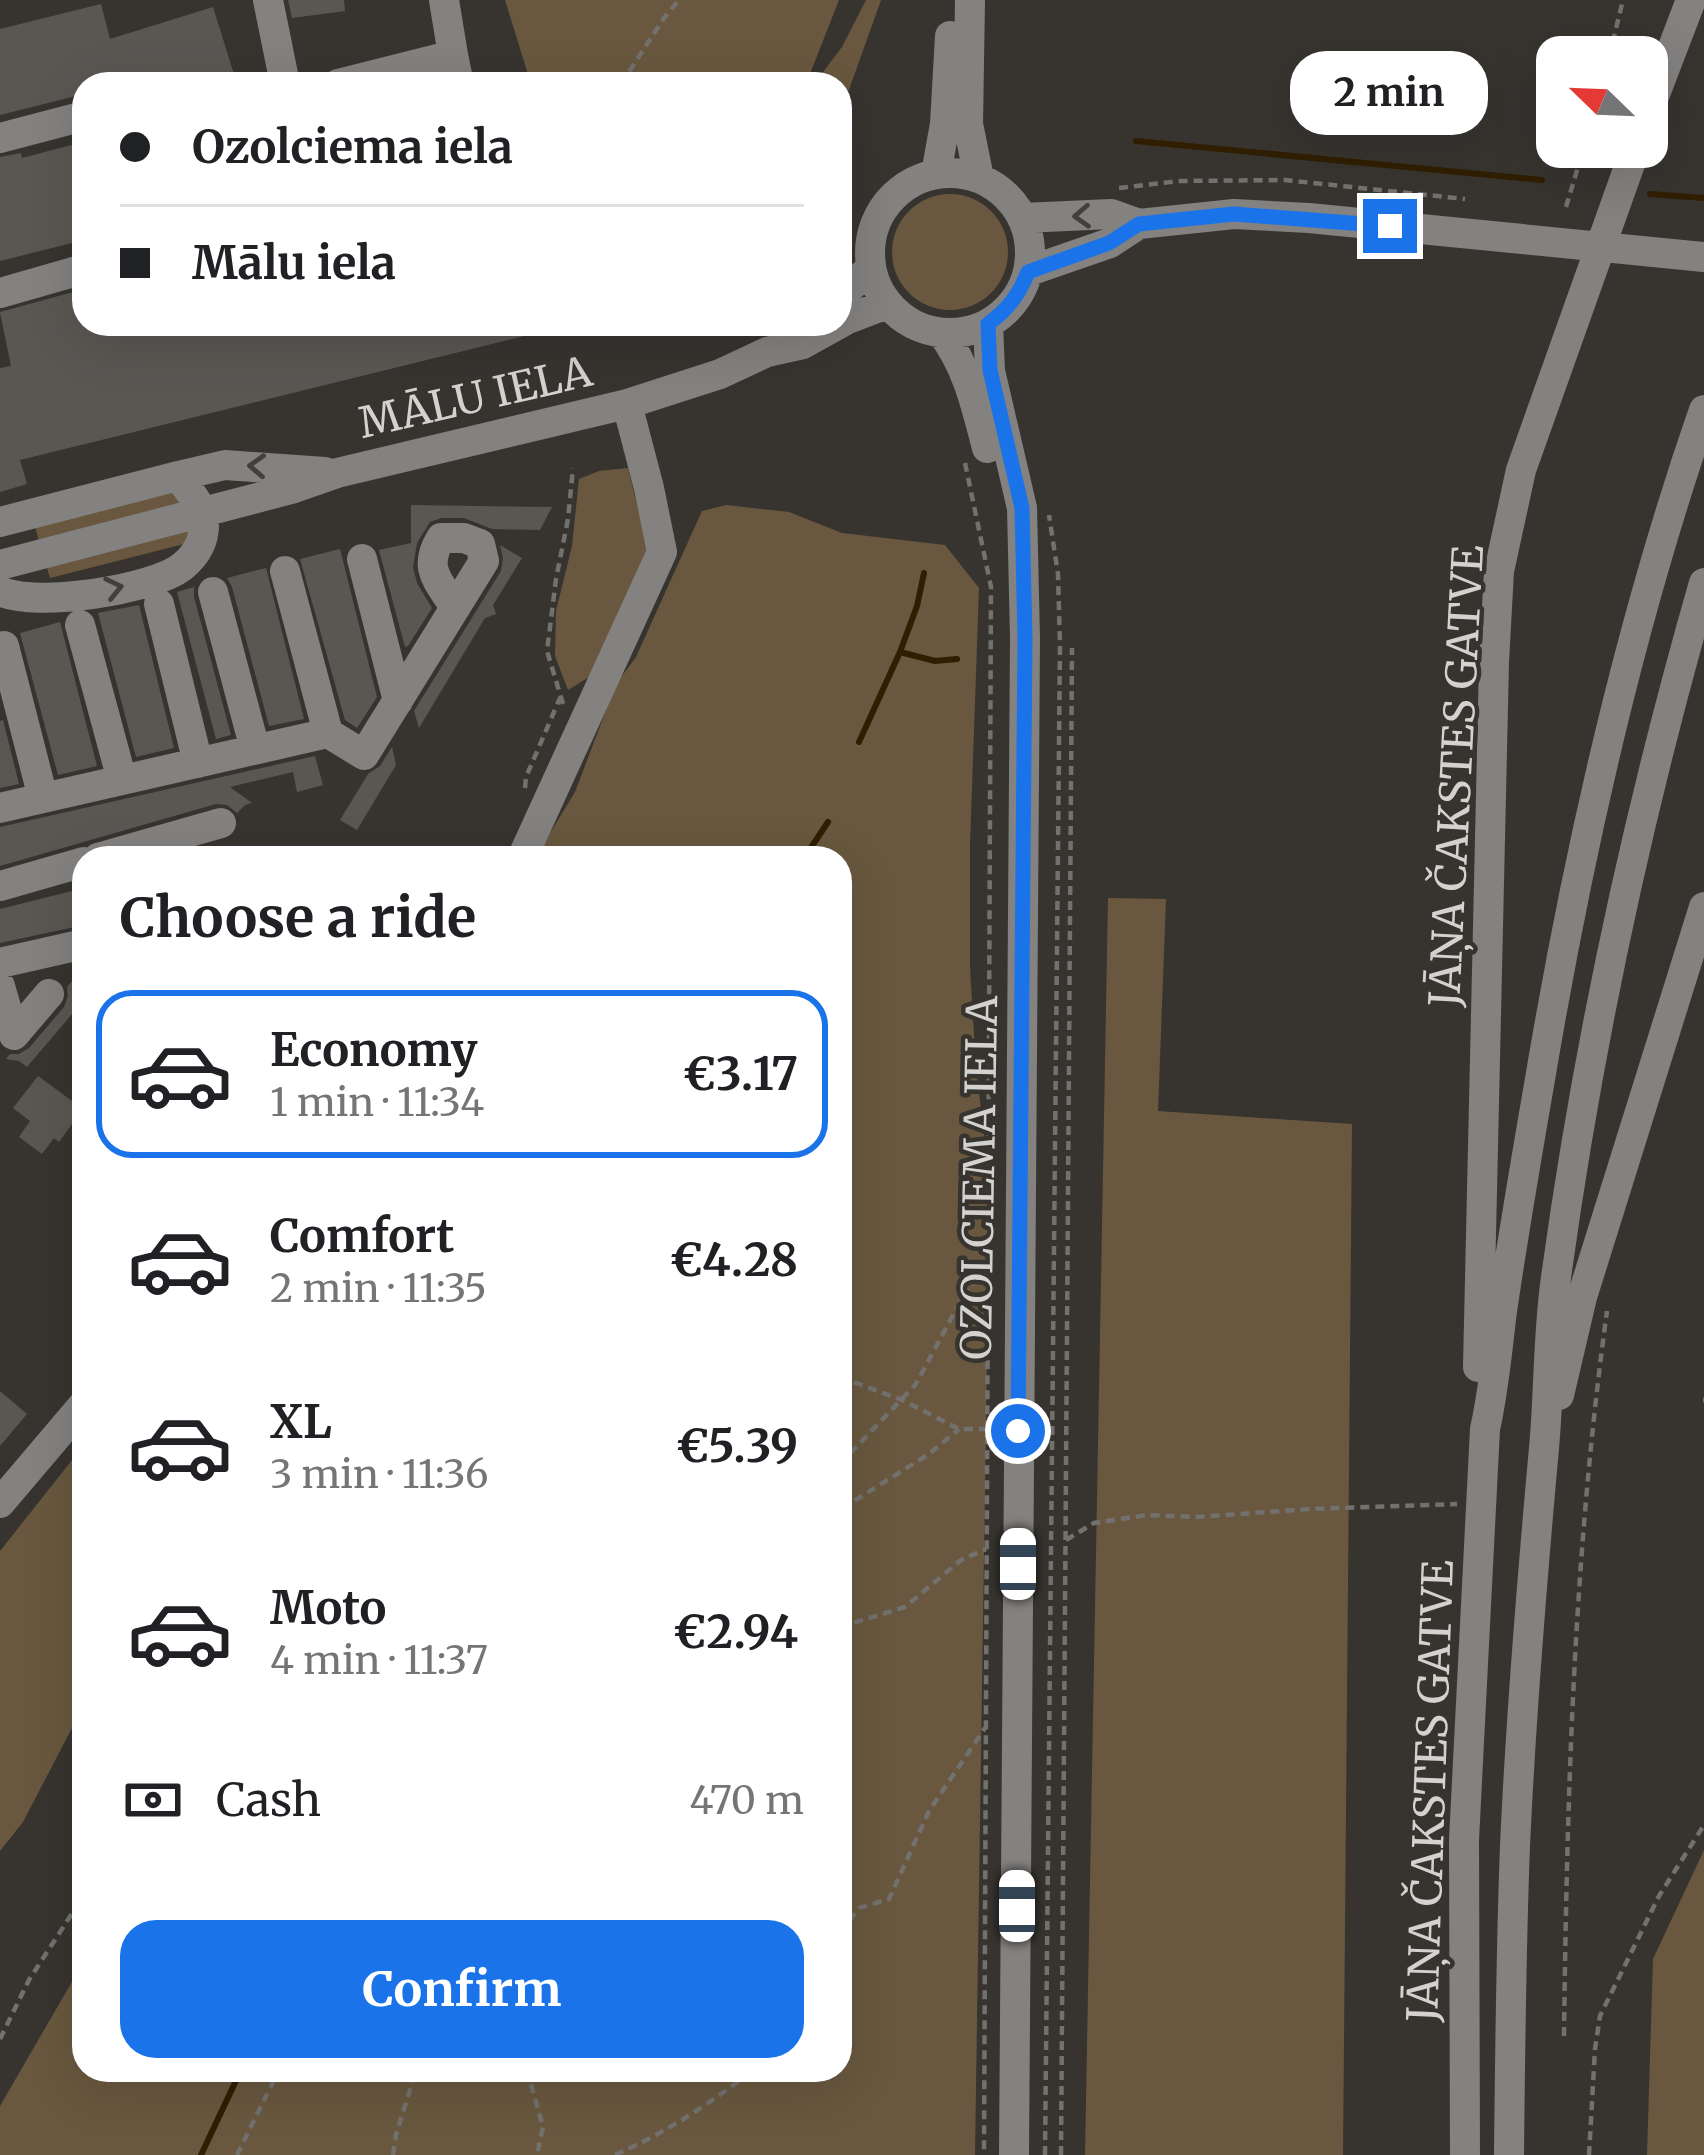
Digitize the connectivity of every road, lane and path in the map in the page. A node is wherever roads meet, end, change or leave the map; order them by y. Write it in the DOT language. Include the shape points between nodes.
graph roads {
  1 [pos="268,0"];
  2 [pos="444,0"];
  3 [pos="680,0"];
  4 [pos="952,0"];
  5 [pos="970,0"];
  6 [pos="1623,0"];
  7 [pos="1690,0"];
  8 [pos="1614,36"];
  9 [pos="1668,59"];
  10 [pos="456,69"];
  11 [pos="282,72"];
  12 [pos="629,72"];
  13 [pos="72,119"];
  14 [pos="0,137"];
  15 [pos="1578,168"];
  16 [pos="1629,168"];
  17 [pos="936,174"];
  18 [pos="979,178"];
  19 [pos="1104,190"];
  20 [pos="1465,199"];
  21 [pos="1566,207"];
  22 [pos="1022,218"];
  23 [pos="1139,224"];
  24 [pos="1602,246"];
  25 [pos="1704,256"];
  26 [pos="871,268"];
  27 [pos="72,272"];
  28 [pos="1028,272"];
  29 [pos="852,285"];
  30 [pos="0,293"];
  31 [pos="887,304"];
  32 [pos="852,317"];
  33 [pos="988,324"];
  34 [pos="942,333"];
  35 [pos="785,336"];
  36 [pos="817,336"];
  37 [pos="766,352"];
  38 [pos="627,404"];
  39 [pos="1704,410"];
  40 [pos="962,450"];
  41 [pos="573,468"];
  42 [pos="337,473"];
  43 [pos="178,476"];
  44 [pos="203,511"];
  45 [pos="1049,515"];
  46 [pos="0,522"];
  47 [pos="362,559"];
  48 [pos="1023,562"];
  49 [pos="0,565"];
  50 [pos="285,571"];
  51 [pos="1704,584"];
  52 [pos="0,591"];
  53 [pos="213,592"];
  54 [pos="158,604"];
  55 [pos="455,608"];
  56 [pos="80,625"];
  57 [pos="4,646"];
  58 [pos="1072,648"];
  59 [pos="398,700"];
  60 [pos="328,733"];
  61 [pos="574,742"];
  62 [pos="255,749"];
  63 [pos="198,763"];
  64 [pos="122,780"];
  65 [pos="43,798"];
  66 [pos="0,808"];
  67 [pos="220,823"];
  68 [pos="140,846"];
  69 [pos="527,846"];
  70 [pos="72,865"];
  71 [pos="0,886"];
  72 [pos="1704,907"];
  73 [pos="72,947"];
  74 [pos="0,963"];
  75 [pos="0,986"];
  76 [pos="49,994"];
  77 [pos="989,1275"];
  78 [pos="1609,1298"];
  79 [pos="852,1381"];
  80 [pos="902,1400"];
  81 [pos="72,1418"];
  82 [pos="988,1429"];
  83 [pos="1485,1429"];
  84 [pos="959,1430"];
  85 [pos="1546,1435"];
  86 [pos="852,1452"];
  87 [pos="852,1501"];
  88 [pos="0,1503"];
  89 [pos="1481,1503"];
  90 [pos="1065,1540"];
  91 [pos="988,1549"];
  92 [pos="852,1623"];
  93 [pos="987,1724"];
  94 [pos="1704,1825"];
  95 [pos="72,1914"];
  96 [pos="852,1918"];
  97 [pos="1564,2036"];
  98 [pos="0,2038"];
  99 [pos="273,2082"];
  100 [pos="412,2082"];
  101 [pos="530,2082"];
  102 [pos="736,2082"];
  103 [pos="237,2155"];
  104 [pos="393,2155"];
  105 [pos="537,2155"];
  106 [pos="615,2155"];
  107 [pos="984,2155"];
  108 [pos="1014,2155"];
  109 [pos="1045,2155"];
  110 [pos="1060,2155"];
  111 [pos="1465,2155"];
  112 [pos="1510,2155"];
  113 [pos="1589,2155"];
  1 -- 11 [label="street"];
  2 -- 10 [label="street"];
  3 -- 12 [label="path"];
  4 -- 17 [label="street"];
  5 -- 18 [label="street" via="968,124"];
  6 -- 8 [label="path"];
  7 -- 9 [label="street"];
  13 -- 14 [label="street"];
  15 -- 21 [label="path"];
  16 -- 24 [label="street, JĀŅA ČAKSTES GATVE"];
  17 -- 18 [label="street"];
  17 -- 26 [label="street" via="892,198 878,219"];
  18 -- 22 [label="street"];
  19 -- 20 [label="path" via="1285,180"];
  23 -- 22 [label="street, one-way" via="1111,214"];
  22 -- 28 [label="street"];
  23 -- 24 [label="street" via="1234,214"];
  23 -- 28 [label="street"];
  24 -- 25 [label="street"];
  24 -- 83 [label="street, JĀŅA ČAKSTES GATVE" via="1521,470 1499,571 1477,1390"];
  26 -- 29 [label="street"];
  26 -- 31 [label="street"];
  27 -- 30 [label="street"];
  28 -- 33 [label="street" via="1020,293"];
  31 -- 32 [label="street, MĀLU IELA"];
  31 -- 34 [label="street" via="911,324"];
  33 -- 34 [label="street"];
  33 -- 48 [label="street, OZOLCIEMA IELA" via="990,370 1022,508"];
  34 -- 48 [label="street, OZOLCIEMA IELA" via="967,375 1008,533"];
  35 -- 37 [label="street, MĀLU IELA"];
  36 -- 37 [label="street, MĀLU IELA"];
  37 -- 38 [label="street, MĀLU IELA"];
  38 -- 42 [label="street, MĀLU IELA"];
  38 -- 61 [label="street" via="662,552"];
  39 -- 83 [label="street, JĀŅA ČAKSTES GATVE" via="1591,821 1538,1085"];
  40 -- 77 [label="path" via="992,587"];
  41 -- 61 [label="path" via="547,651"];
  42 -- 43 [label="street, MĀLU IELA, one-way" via="225,465"];
  42 -- 44 [label="street, MĀLU IELA"];
  43 -- 44 [label="street"];
  43 -- 46 [label="street, MĀLU IELA"];
  44 -- 49 [label="street, MĀLU IELA"];
  52 -- 44 [label="street, one-way" via="74,598 180,569 198,551"];
  45 -- 109 [label="path" via="1060,646"];
  47 -- 59 [label="street"];
  48 -- 108 [label="street, OZOLCIEMA IELA"];
  50 -- 60 [label="street"];
  51 -- 85 [label="street, JĀŅA ČAKSTES GATVE" via="1665,719 1595,1038 1553,1306"];
  53 -- 62 [label="street"];
  54 -- 63 [label="street"];
  55 -- 59 [label="street"];
  56 -- 64 [label="street"];
  57 -- 65 [label="street"];
  58 -- 90 [label="path"];
  59 -- 60 [label="street" via="364,754"];
  60 -- 62 [label="street"];
  61 -- 69 [label="street"];
  62 -- 63 [label="street"];
  63 -- 64 [label="street"];
  64 -- 65 [label="street"];
  65 -- 66 [label="street"];
  67 -- 68 [label="street"];
  70 -- 71 [label="street"];
  72 -- 85 [label="street, JĀŅA ČAKSTES GATVE"];
  73 -- 74 [label="street"];
  75 -- 76 [label="street" via="14,1035"];
  77 -- 80 [label="path" via="969,1285"];
  77 -- 82 [label="path"];
  78 -- 97 [label="path" via="1577,1627"];
  79 -- 80 [label="path"];
  80 -- 84 [label="path"];
  80 -- 86 [label="path"];
  81 -- 88 [label="street"];
  82 -- 84 [label="path"];
  82 -- 91 [label="path"];
  83 -- 89 [label="street, JĀŅA ČAKSTES GATVE"];
  84 -- 87 [label="path"];
  85 -- 112 [label="street, JĀŅA ČAKSTES GATVE" via="1516,1840"];
  89 -- 90 [label="path" via="1147,1515 1094,1523"];
  89 -- 111 [label="street, JĀŅA ČAKSTES GATVE" via="1465,1840"];
  90 -- 110 [label="path"];
  91 -- 92 [label="path" via="961,1560 905,1606"];
  91 -- 93 [label="path"];
  93 -- 96 [label="path" via="928,1811 889,1899"];
  93 -- 107 [label="path"];
  94 -- 113 [label="path" via="1600,2016"];
  95 -- 98 [label="path"];
  99 -- 103 [label="path"];
  100 -- 104 [label="path"];
  101 -- 105 [label="path" via="543,2127"];
  102 -- 106 [label="path"];
}
